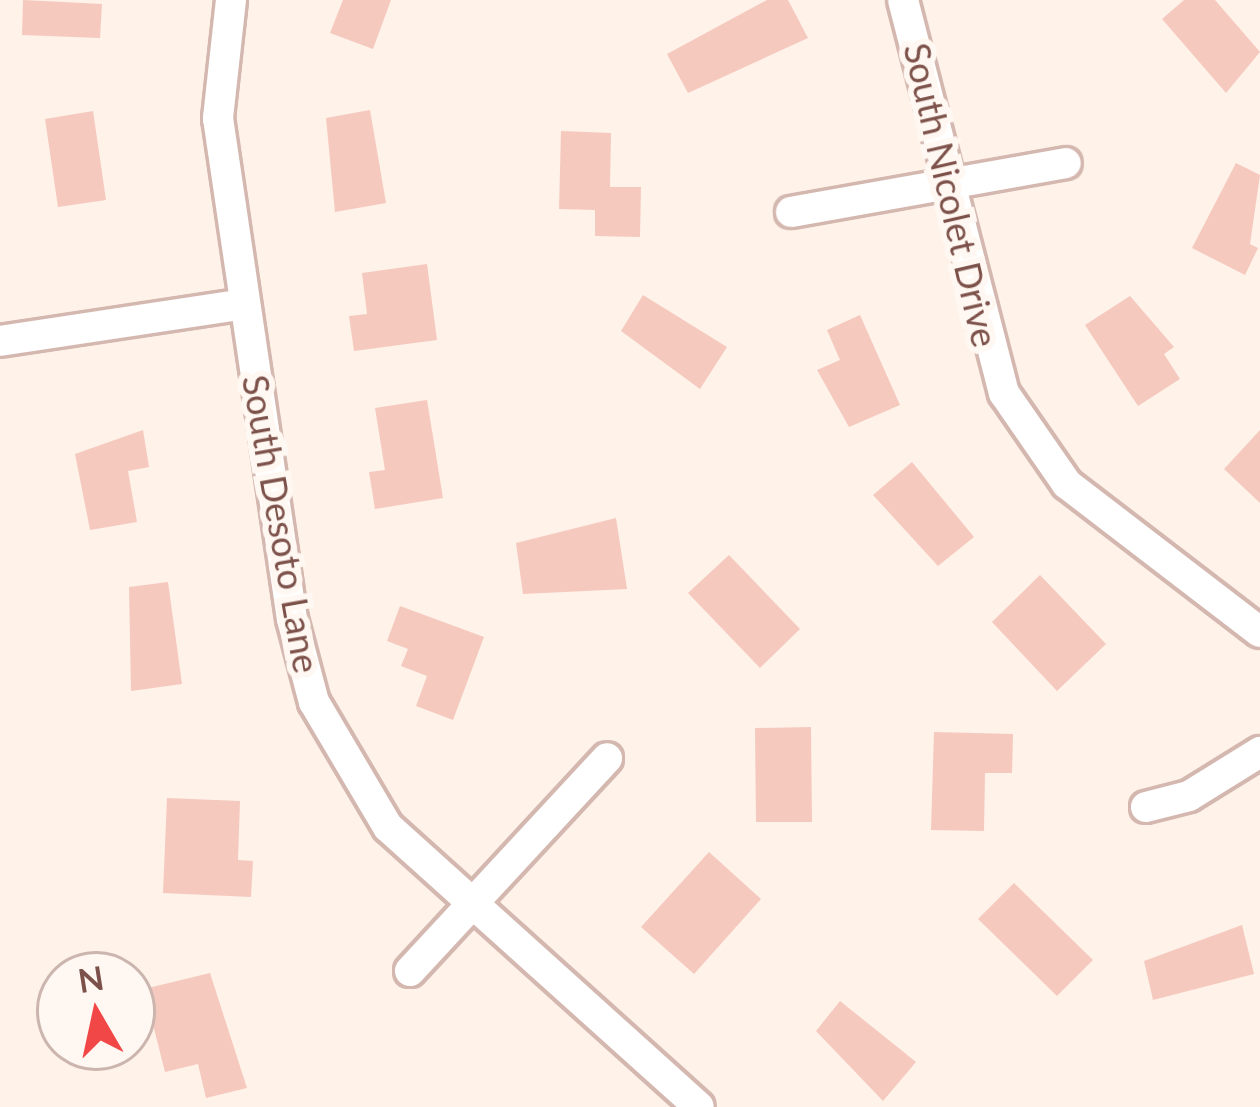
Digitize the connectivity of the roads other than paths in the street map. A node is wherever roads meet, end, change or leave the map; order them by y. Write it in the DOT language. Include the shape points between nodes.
graph roads {
  1 [pos="231,0"];
  2 [pos="903,0"];
  3 [pos="1066,163"];
  4 [pos="945,184"];
  5 [pos="791,212"];
  6 [pos="244,304"];
  7 [pos="0,341"];
  8 [pos="1260,632"];
  9 [pos="1260,752"];
  10 [pos="607,758"];
  11 [pos="1145,807"];
  12 [pos="467,901"];
  13 [pos="410,971"];
  14 [pos="699,1107"];
  1 -- 6 [label="street, South Desoto Lane" via="218,118"];
  2 -- 4 [label="street, South Nicolet Drive"];
  3 -- 4 [label="street"];
  4 -- 5 [label="street"];
  4 -- 8 [label="street, South Nicolet Drive" via="986,350 1035,444 1100,515"];
  6 -- 7 [label="street"];
  6 -- 12 [label="street, South Desoto Lane" via="314,702 369,808"];
  9 -- 11 [label="street" via="1189,796"];
  10 -- 12 [label="street"];
  12 -- 13 [label="street"];
  12 -- 14 [label="street, South Desoto Lane"];
}
